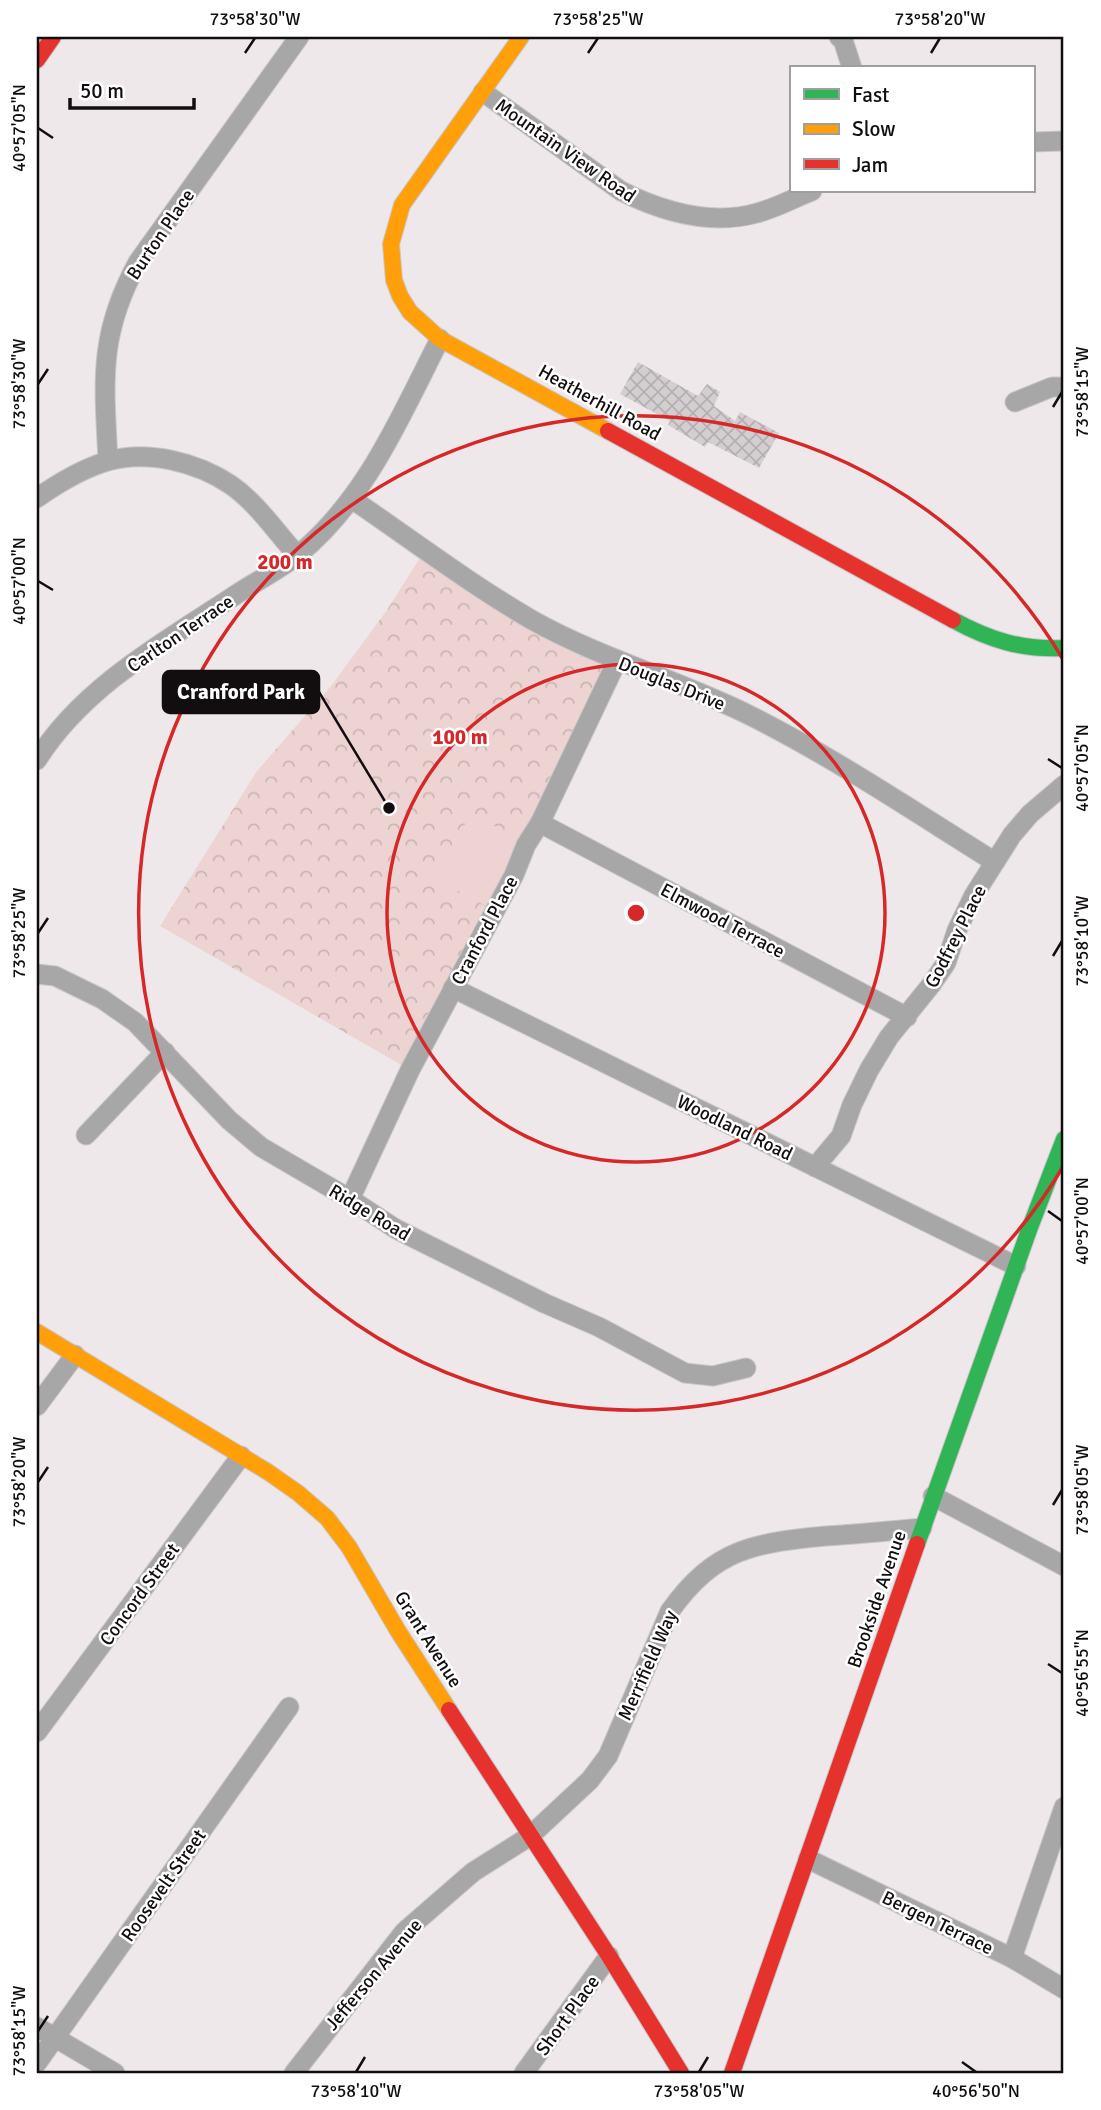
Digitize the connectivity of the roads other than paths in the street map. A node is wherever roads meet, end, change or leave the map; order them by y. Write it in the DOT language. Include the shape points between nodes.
graph roads {
  1 [pos="53,37"];
  2 [pos="299,37"];
  3 [pos="521,37"];
  4 [pos="839,37"];
  5 [pos="37,60"];
  6 [pos="851,66"];
  7 [pos="483,92"];
  8 [pos="1064,141"];
  9 [pos="1034,142"];
  10 [pos="810,192"];
  11 [pos="440,339"];
  12 [pos="1064,387"];
  13 [pos="1015,402"];
  14 [pos="108,461"];
  15 [pos="37,499"];
  16 [pos="352,499"];
  17 [pos="297,555"];
  18 [pos="1064,648"];
  19 [pos="618,661"];
  20 [pos="37,760"];
  21 [pos="1064,786"];
  22 [pos="540,823"];
  23 [pos="995,862"];
  24 [pos="37,974"];
  25 [pos="453,988"];
  26 [pos="907,1017"];
  27 [pos="165,1052"];
  28 [pos="86,1135"];
  29 [pos="1064,1140"];
  30 [pos="816,1167"];
  31 [pos="350,1199"];
  32 [pos="1016,1266"];
  33 [pos="37,1332"];
  34 [pos="75,1355"];
  35 [pos="746,1368"];
  36 [pos="37,1406"];
  37 [pos="241,1456"];
  38 [pos="933,1496"];
  39 [pos="922,1528"];
  40 [pos="1064,1566"];
  41 [pos="289,1707"];
  42 [pos="37,1732"];
  43 [pos="1064,1807"];
  44 [pos="530,1836"];
  45 [pos="808,1859"];
  46 [pos="609,1956"];
  47 [pos="1012,1958"];
  48 [pos="1064,1989"];
  49 [pos="37,2027"];
  50 [pos="55,2038"];
  51 [pos="37,2063"];
  52 [pos="115,2073"];
  53 [pos="294,2073"];
  54 [pos="524,2073"];
  55 [pos="681,2073"];
  56 [pos="732,2073"];
  1 -- 5 [label="street"];
  2 -- 14 [label="street, Burton Place" via="125,286 104,370"];
  3 -- 7 [label="street, Heatherhill Road"];
  4 -- 6 [label="street"];
  7 -- 10 [label="street, Mountain View Road" via="621,191 670,212 744,216"];
  7 -- 11 [label="street, Heatherhill Road" via="402,205 390,242 394,283 402,301 413,317"];
  8 -- 9 [label="street"];
  11 -- 16 [label="street, Carlton Terrace" via="377,462"];
  11 -- 18 [label="street, Heatherhill Road" via="983,636 1007,644"];
  12 -- 13 [label="street" via="1052,387"];
  14 -- 15 [label="street"];
  14 -- 17 [label="street" via="164,459 210,473 252,503"];
  16 -- 17 [label="street, Carlton Terrace"];
  16 -- 19 [label="street, Douglas Drive" via="490,595"];
  17 -- 20 [label="street, Carlton Terrace" via="120,674 63,725"];
  19 -- 22 [label="street, Cranford Place"];
  19 -- 23 [label="street, Douglas Drive" via="722,703 800,742"];
  21 -- 23 [label="street, Godfrey Place" via="1030,814"];
  22 -- 25 [label="street, Cranford Place"];
  22 -- 26 [label="street, Elmwood Terrace"];
  23 -- 26 [label="street, Godfrey Place" via="957,930 946,963"];
  24 -- 27 [label="street, Ridge Road" via="55,976 102,999 135,1022"];
  25 -- 30 [label="street, Woodland Road"];
  25 -- 31 [label="street, Cranford Place"];
  26 -- 30 [label="street, Godfrey Place" via="869,1070 841,1136"];
  27 -- 28 [label="street"];
  27 -- 31 [label="street, Ridge Road" via="229,1121 261,1147"];
  29 -- 32 [label="street, Brookside Avenue"];
  30 -- 32 [label="street, Woodland Road"];
  31 -- 35 [label="street, Ridge Road" via="423,1244 685,1373 713,1376"];
  32 -- 38 [label="street, Brookside Avenue"];
  33 -- 34 [label="street, Grant Avenue"];
  34 -- 36 [label="street"];
  34 -- 37 [label="street, Grant Avenue"];
  37 -- 42 [label="street, Concord Street"];
  37 -- 44 [label="street, Grant Avenue" via="327,1518"];
  38 -- 39 [label="street, Brookside Avenue"];
  38 -- 40 [label="street"];
  39 -- 44 [label="street, Merrifield Way" via="771,1541 723,1559 700,1575 670,1611 608,1756 590,1780"];
  39 -- 45 [label="street, Brookside Avenue"];
  41 -- 50 [label="street, Roosevelt Street"];
  43 -- 47 [label="street"];
  44 -- 46 [label="street, Grant Avenue"];
  44 -- 53 [label="street, Jefferson Avenue" via="473,1872 404,1932"];
  45 -- 47 [label="street, Bergen Terrace"];
  45 -- 56 [label="street, Brookside Avenue"];
  46 -- 54 [label="street, Short Place"];
  46 -- 55 [label="street, Grant Avenue"];
  47 -- 48 [label="street, Bergen Terrace"];
  49 -- 50 [label="street"];
  50 -- 51 [label="street, Roosevelt Street"];
  50 -- 52 [label="street"];
}
